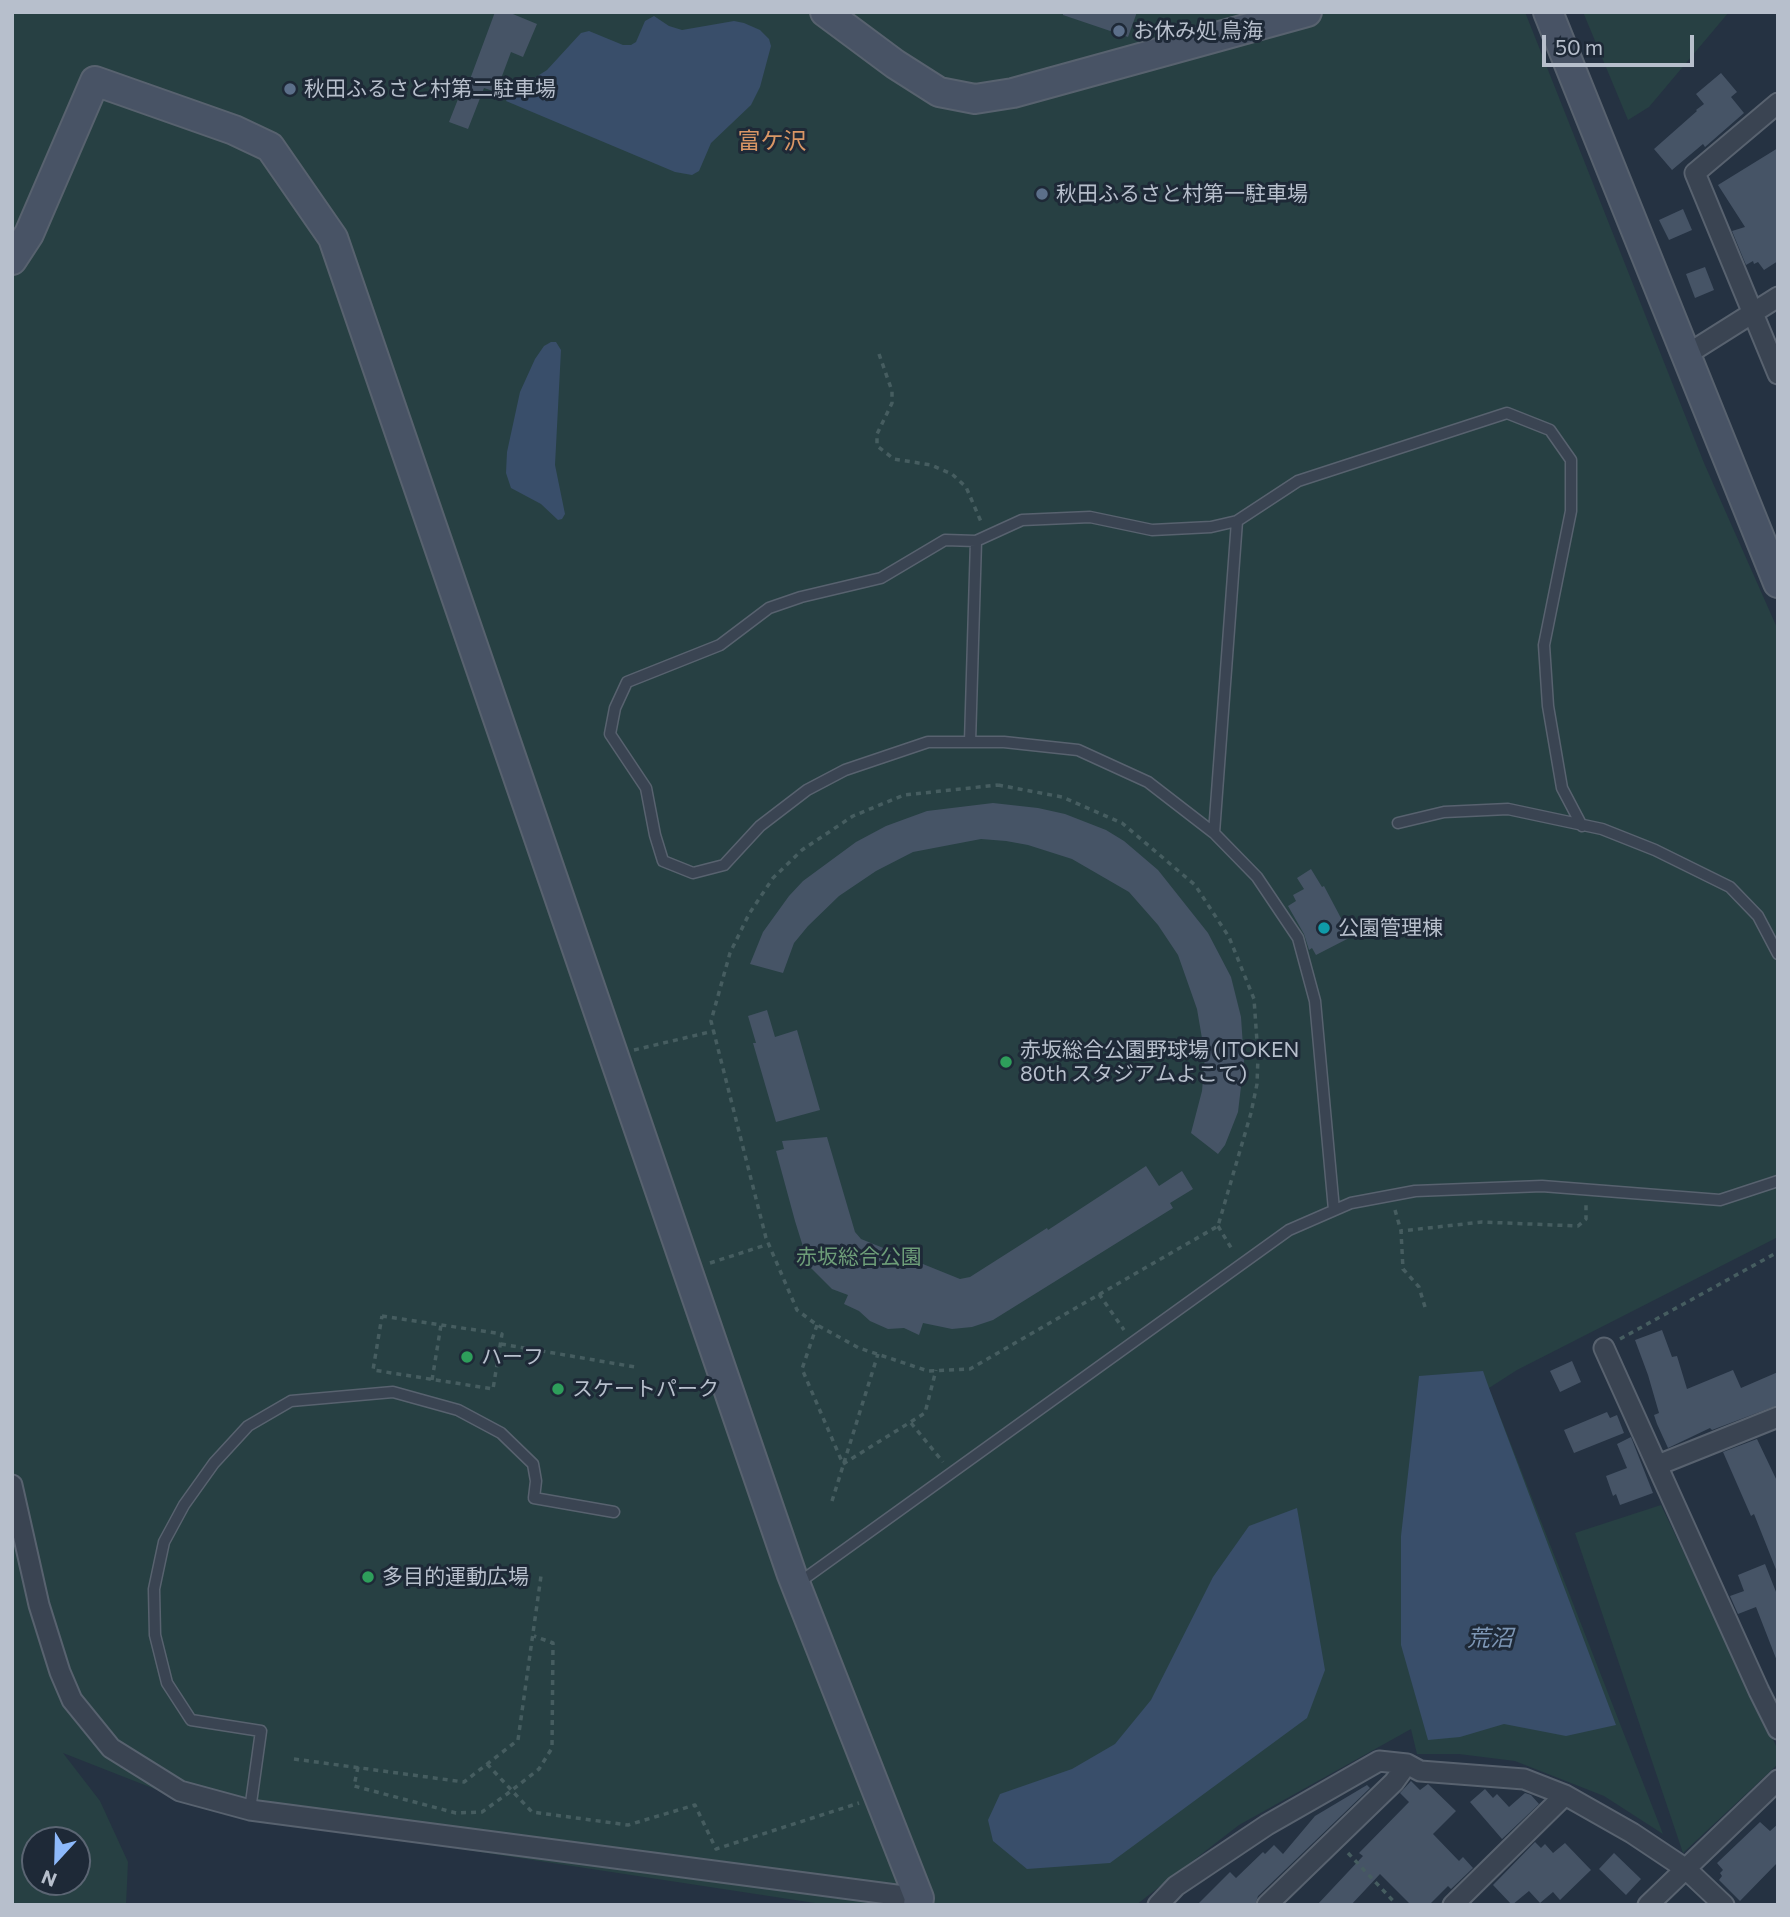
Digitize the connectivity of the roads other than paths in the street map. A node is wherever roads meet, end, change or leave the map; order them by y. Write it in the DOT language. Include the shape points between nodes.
graph roads {
  1 [pos="825,12"];
  2 [pos="1307,12"];
  3 [pos="1548,12"];
  4 [pos="1778,103"];
  5 [pos="12,260"];
  6 [pos="1778,297"];
  7 [pos="1753,312"];
  8 [pos="1686,355"];
  9 [pos="1778,374"];
  10 [pos="1237,521"];
  11 [pos="975,541"];
  12 [pos="1778,583"];
  13 [pos="970,742"];
  14 [pos="1398,824"];
  15 [pos="1582,825"];
  16 [pos="1214,833"];
  17 [pos="1778,954"];
  18 [pos="1778,1181"];
  19 [pos="1334,1210"];
  20 [pos="1604,1348"];
  21 [pos="1777,1418"];
  22 [pos="1658,1465"];
  23 [pos="12,1485"];
  24 [pos="614,1512"];
  25 [pos="796,1585"];
  26 [pos="1778,1729"];
  27 [pos="1407,1764"];
  28 [pos="1778,1780"];
  29 [pos="1565,1795"];
  30 [pos="250,1810"];
  31 [pos="1686,1869"];
  32 [pos="918,1901"];
  33 [pos="1158,1905"];
  34 [pos="1267,1905"];
  35 [pos="1453,1905"];
  36 [pos="1648,1905"];
  37 [pos="1724,1905"];
  1 -- 2 [label="street" via="939,92 975,99 1013,93"];
  3 -- 8 [label="street"];
  4 -- 7 [label="street" via="1695,173"];
  5 -- 25 [label="street" via="29,234 95,81 270,147 333,238"];
  6 -- 7 [label="street"];
  7 -- 8 [label="street"];
  7 -- 9 [label="street"];
  8 -- 12 [label="street"];
  10 -- 11 [label="lane" via="1152,530 1090,517 1022,520"];
  10 -- 15 [label="lane" via="1298,481 1507,413 1550,430 1571,460 1571,511 1544,645 1548,706 1562,788"];
  10 -- 16 [label="lane"];
  11 -- 13 [label="lane"];
  11 -- 13 [label="lane" via="945,540 881,578 769,608 720,645 627,682 610,734 646,788 663,861 693,873 724,864 760,826 807,790 845,771 928,742"];
  13 -- 16 [label="lane" via="1004,741 1078,750 1148,782"];
  14 -- 15 [label="lane" via="1444,812 1508,809"];
  15 -- 17 [label="lane" via="1655,850 1730,887 1758,916"];
  16 -- 19 [label="lane" via="1257,877 1298,938 1315,1001"];
  18 -- 19 [label="lane" via="1720,1200 1542,1186 1415,1191"];
  19 -- 25 [label="lane" via="1289,1230"];
  20 -- 22 [label="street"];
  21 -- 22 [label="street"];
  22 -- 26 [label="street"];
  23 -- 30 [label="street" via="39,1605 72,1700 111,1748 160,1780 180,1791"];
  24 -- 30 [label="lane" via="534,1498 533,1464 501,1433 458,1410 393,1392 291,1401 248,1426 184,1505 164,1542 154,1589 155,1636 167,1683 191,1720 261,1731"];
  25 -- 32 [label="street"];
  27 -- 29 [label="street" via="1420,1771 1524,1779"];
  27 -- 33 [label="street" via="1379,1761 1368,1767 1267,1825 1176,1886"];
  27 -- 34 [label="street"];
  28 -- 31 [label="street"];
  29 -- 31 [label="street"];
  29 -- 35 [label="street"];
  30 -- 32 [label="street"];
  31 -- 36 [label="street"];
  31 -- 37 [label="street"];
}
